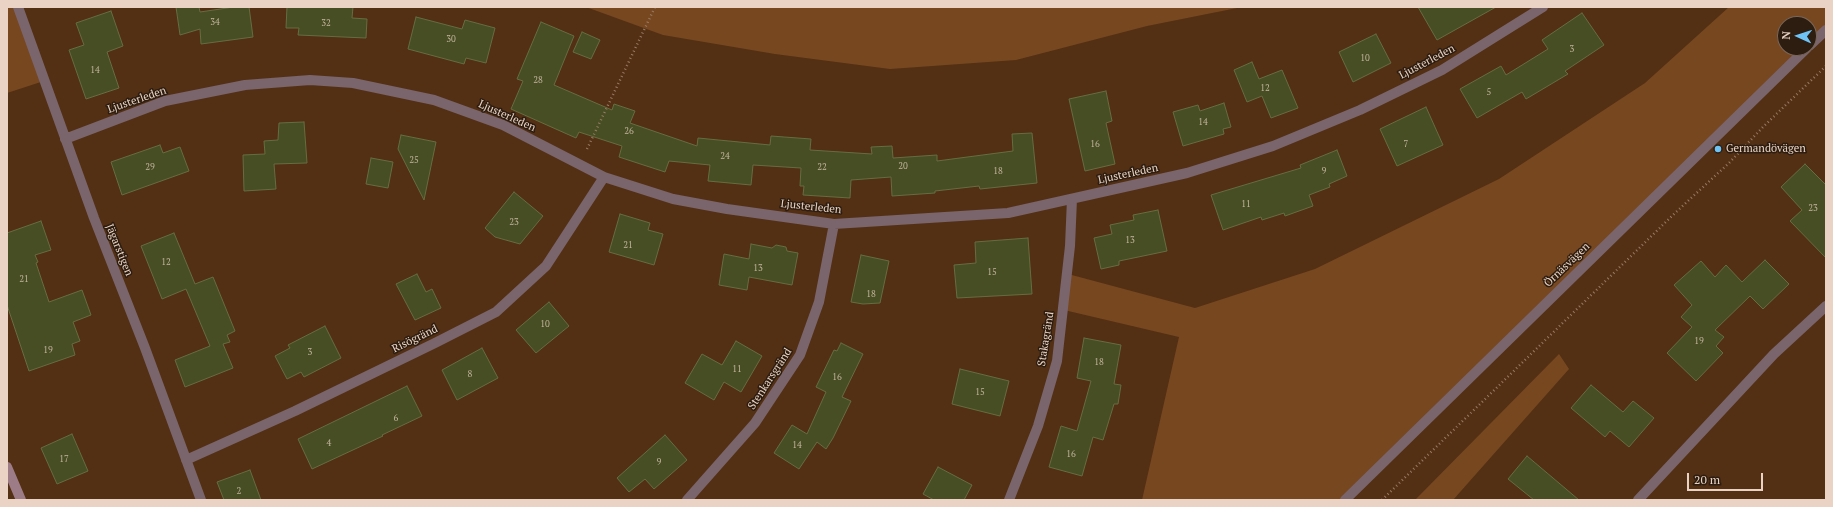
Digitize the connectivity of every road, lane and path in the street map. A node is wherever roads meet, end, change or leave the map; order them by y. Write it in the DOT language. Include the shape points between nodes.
graph roads {
  1 [pos="18,7"];
  2 [pos="655,7"];
  3 [pos="1543,7"];
  4 [pos="1826,30"];
  5 [pos="1817,38"];
  6 [pos="1799,56"];
  7 [pos="1826,66"];
  8 [pos="66,139"];
  9 [pos="580,165"];
  10 [pos="604,177"];
  11 [pos="1072,199"];
  12 [pos="834,224"];
  13 [pos="1826,306"];
  14 [pos="186,460"];
  15 [pos="7,467"];
  16 [pos="21,500"];
  17 [pos="201,500"];
  18 [pos="687,500"];
  19 [pos="1009,500"];
  20 [pos="1345,500"];
  21 [pos="1382,500"];
  22 [pos="1638,500"];
  1 -- 8 [label="street, Jägarstigen"];
  2 -- 9 [label="path"];
  3 -- 11 [label="street, Ljusterleden" via="1442,70 1360,110 1273,146 1187,173"];
  4 -- 5 [label="street, Örnäsvägen"];
  6 -- 20 [label="street, Örnäsvägen"];
  7 -- 21 [label="path"];
  8 -- 9 [label="street, Ljusterleden" via="165,101 245,85 310,80 353,83 434,100 503,125"];
  8 -- 14 [label="street, Jägarstigen"];
  9 -- 10 [label="street, Ljusterleden"];
  10 -- 12 [label="street, Ljusterleden" via="673,199"];
  10 -- 14 [label="street, Risögränd" via="546,266 496,312 316,401"];
  11 -- 12 [label="street, Ljusterleden" via="1008,213"];
  11 -- 19 [label="street, Stakagränd" via="1070,246 1057,361 1038,426"];
  12 -- 18 [label="street, Stenkarsgränd" via="819,302 800,355 755,423"];
  13 -- 22 [label="street" via="1774,354"];
  14 -- 17 [label="street, Jägarstigen"];
  15 -- 16 [label="main road"];
}
